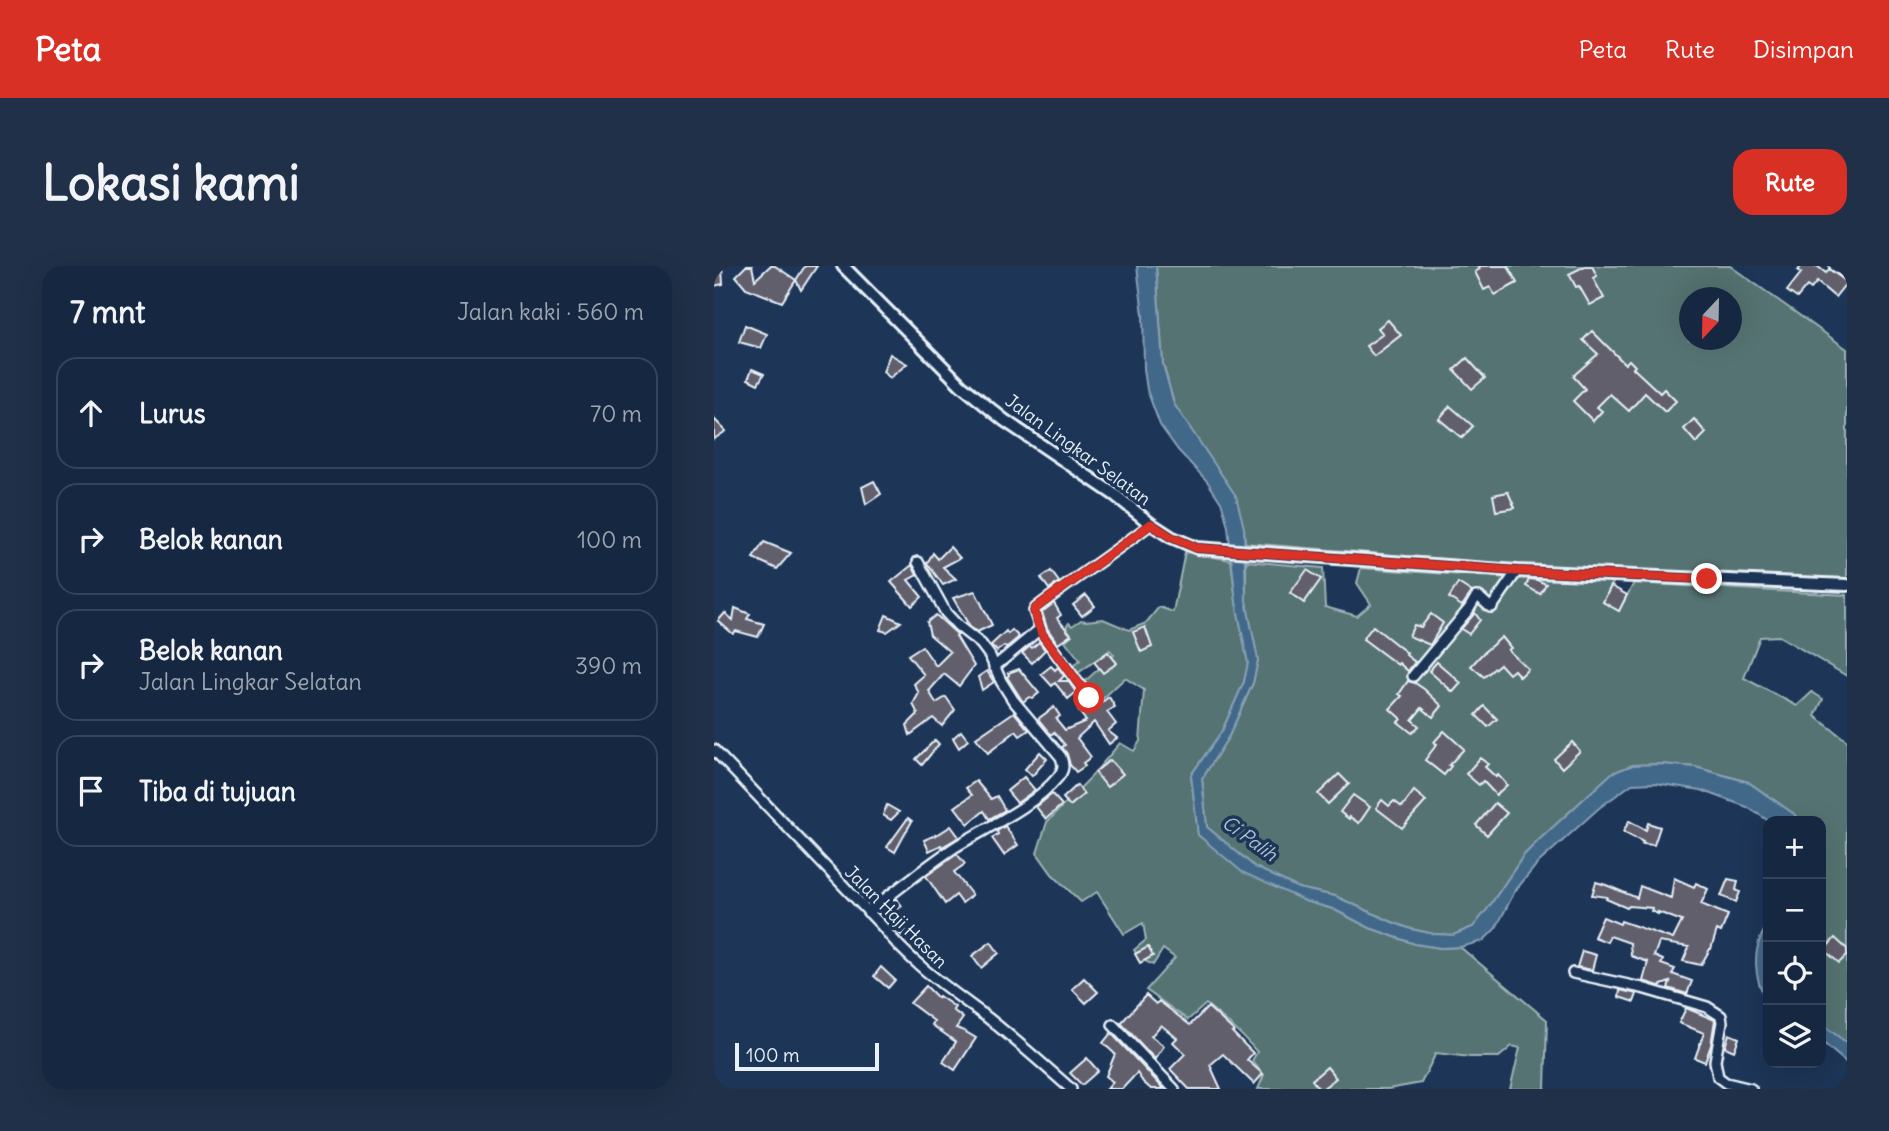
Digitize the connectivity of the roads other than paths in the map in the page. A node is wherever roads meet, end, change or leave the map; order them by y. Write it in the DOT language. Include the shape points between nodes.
graph roads {
  1 [pos="843,266"];
  2 [pos="1835,266"];
  3 [pos="1847,274"];
  4 [pos="1151,524"];
  5 [pos="918,562"];
  6 [pos="1517,571"];
  7 [pos="1847,585"];
  8 [pos="1040,629"];
  9 [pos="994,667"];
  10 [pos="1413,676"];
  11 [pos="1089,698"];
  12 [pos="714,750"];
  13 [pos="868,912"];
  14 [pos="1573,973"];
  15 [pos="1113,1025"];
  16 [pos="1071,1089"];
  17 [pos="1174,1089"];
  18 [pos="1751,1089"];
  1 -- 4 [label="street, Jalan Lingkar Selatan" via="961,385"];
  2 -- 3 [label="street"];
  4 -- 6 [label="street, Jalan Lingkar Selatan" via="1197,548"];
  4 -- 8 [label="street" via="1036,608"];
  5 -- 9 [label="street" via="946,613 981,644"];
  6 -- 7 [label="street, Jalan Lingkar Selatan"];
  6 -- 10 [label="street" via="1492,607 1476,597"];
  8 -- 9 [label="street"];
  8 -- 11 [label="street"];
  9 -- 13 [label="street" via="1013,700 1061,757 1063,770 1028,803 957,846"];
  12 -- 13 [label="street, Jalan Haji Hasan"];
  13 -- 16 [label="street, Jalan Haji Hasan" via="917,964 1024,1046"];
  14 -- 18 [label="street" via="1642,988 1718,1013 1722,1022 1715,1061 1718,1077"];
  15 -- 17 [label="street"];
}
